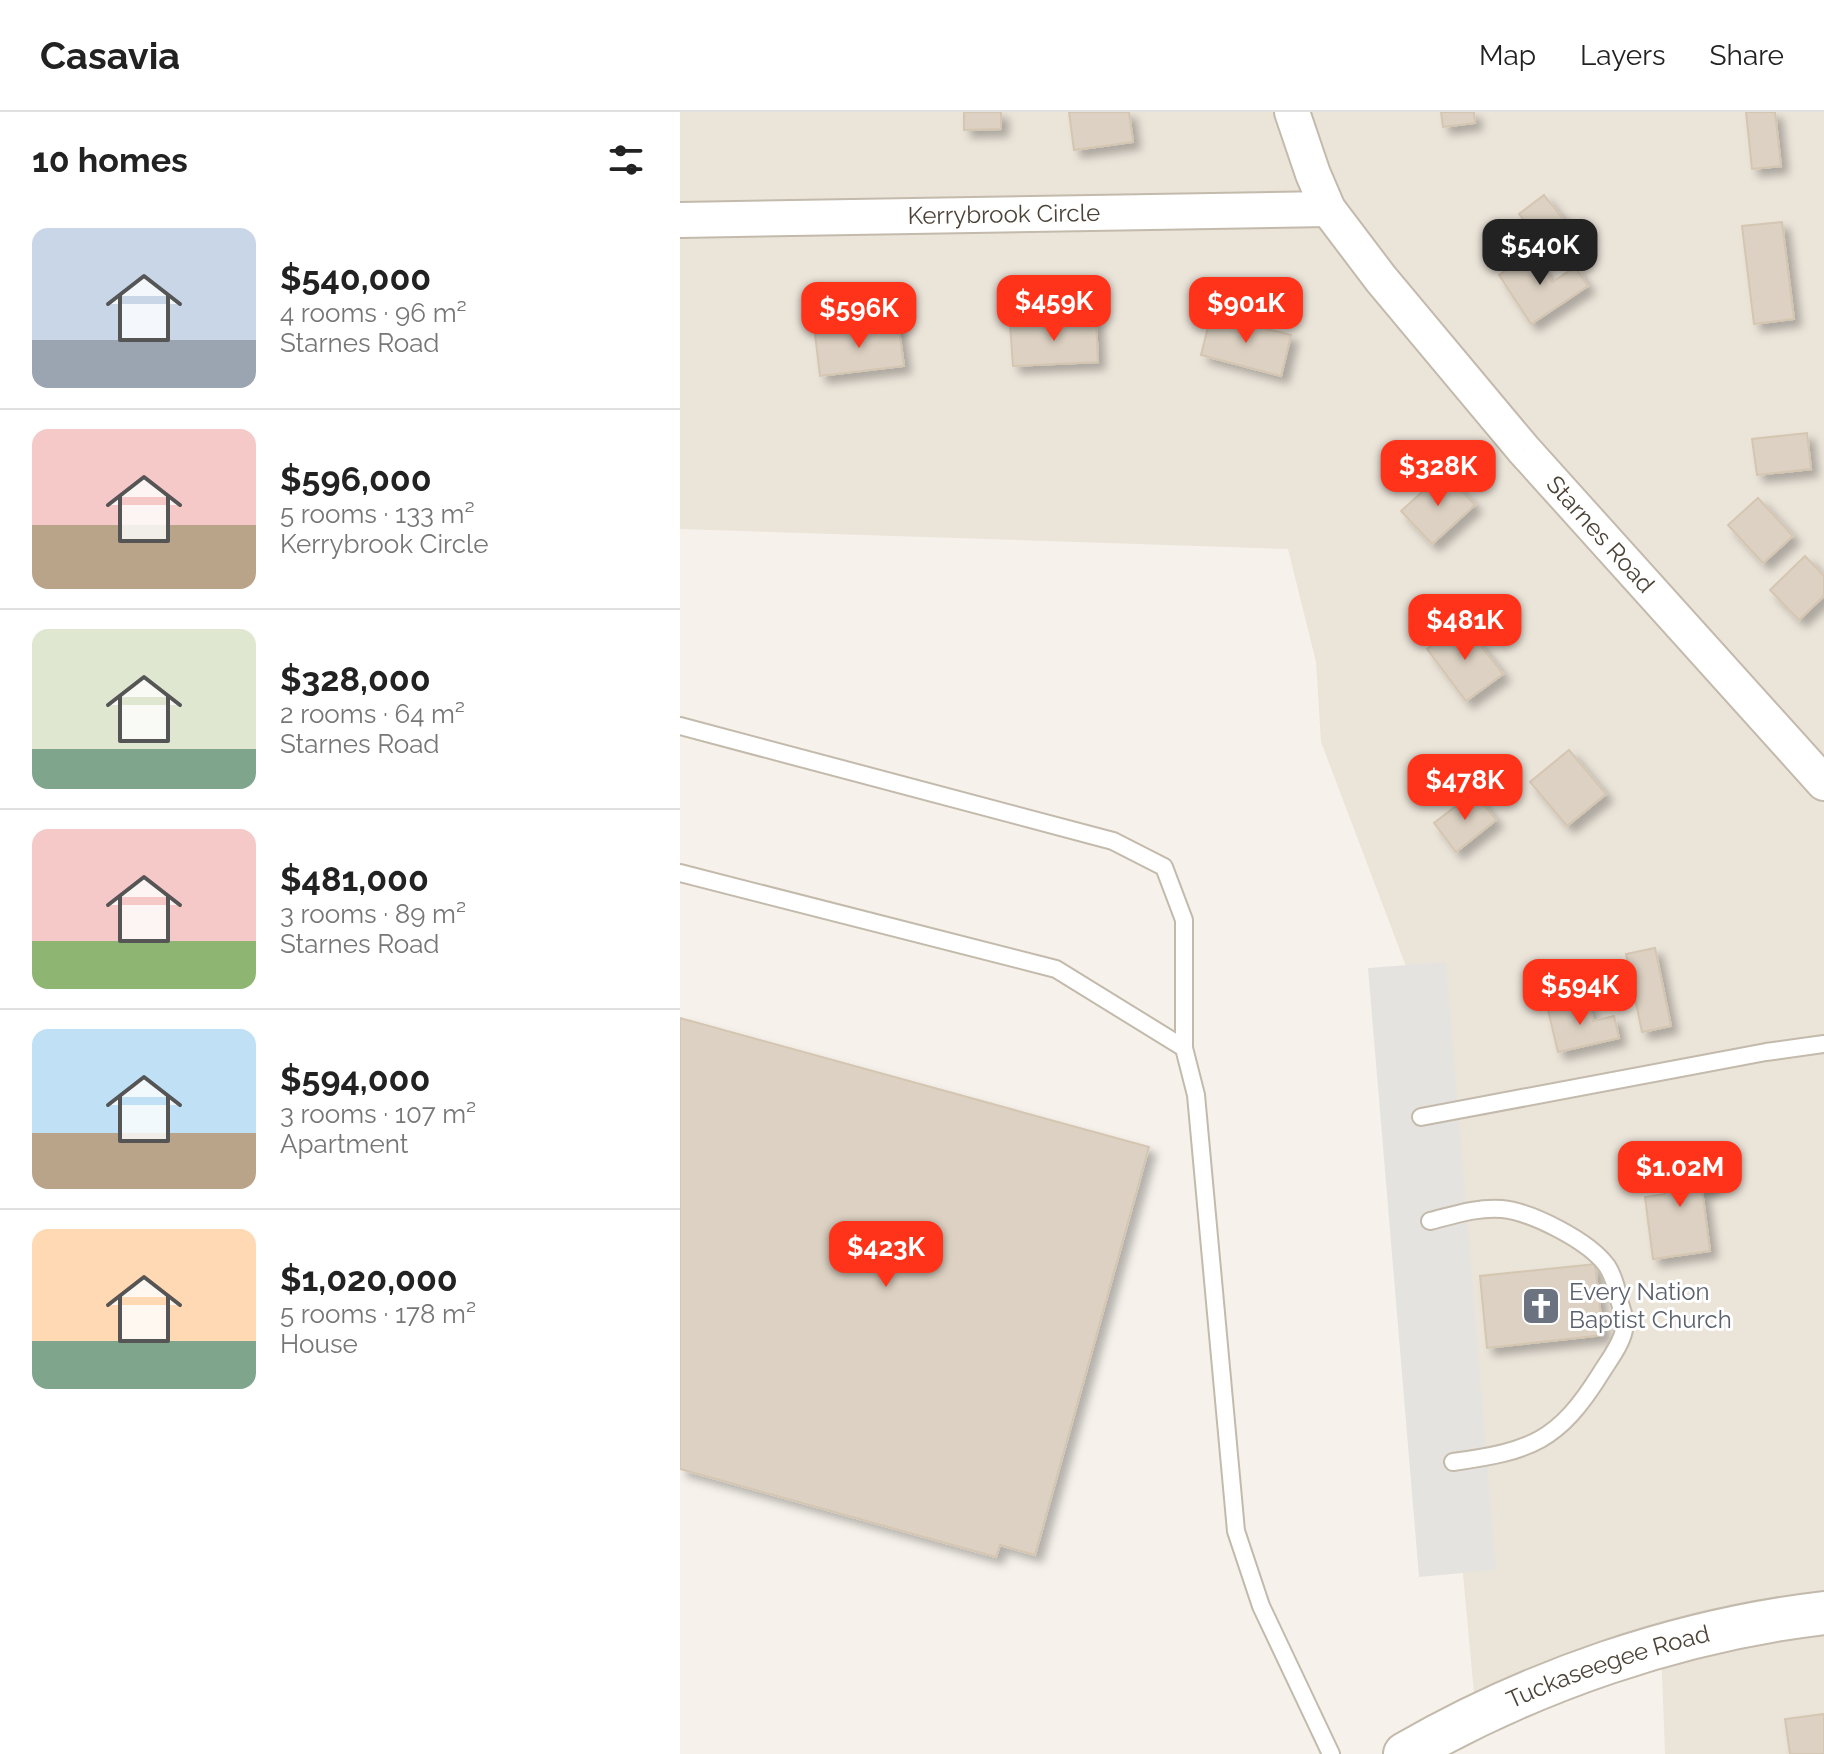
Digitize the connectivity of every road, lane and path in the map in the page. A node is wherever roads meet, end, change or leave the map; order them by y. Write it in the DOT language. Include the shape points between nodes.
graph roads {
  1 [pos="1292,112"];
  2 [pos="1328,209"];
  3 [pos="680,220"];
  4 [pos="680,726"];
  5 [pos="1824,783"];
  6 [pos="680,873"];
  7 [pos="1824,1044"];
  8 [pos="1184,1048"];
  9 [pos="1421,1117"];
  10 [pos="1430,1221"];
  11 [pos="1453,1462"];
  12 [pos="1824,1613"];
  13 [pos="1331,1754"];
  14 [pos="1405,1754"];
  1 -- 2 [label="street, Starnes Road"];
  2 -- 3 [label="street, Kerrybrook Circle"];
  2 -- 5 [label="street, Starnes Road" via="1457,372"];
  4 -- 8 [label="lane" via="1113,841 1164,867 1184,920"];
  6 -- 8 [label="lane" via="1056,969"];
  7 -- 9 [label="lane"];
  8 -- 13 [label="lane" via="1196,1095 1236,1531 1261,1606"];
  10 -- 11 [label="lane" via="1500,1209 1520,1212 1579,1240 1607,1266 1624,1317 1618,1346 1556,1431 1512,1452"];
  12 -- 14 [label="street, Tuckaseegee Road" via="1732,1629 1589,1670 1476,1715"];
}
